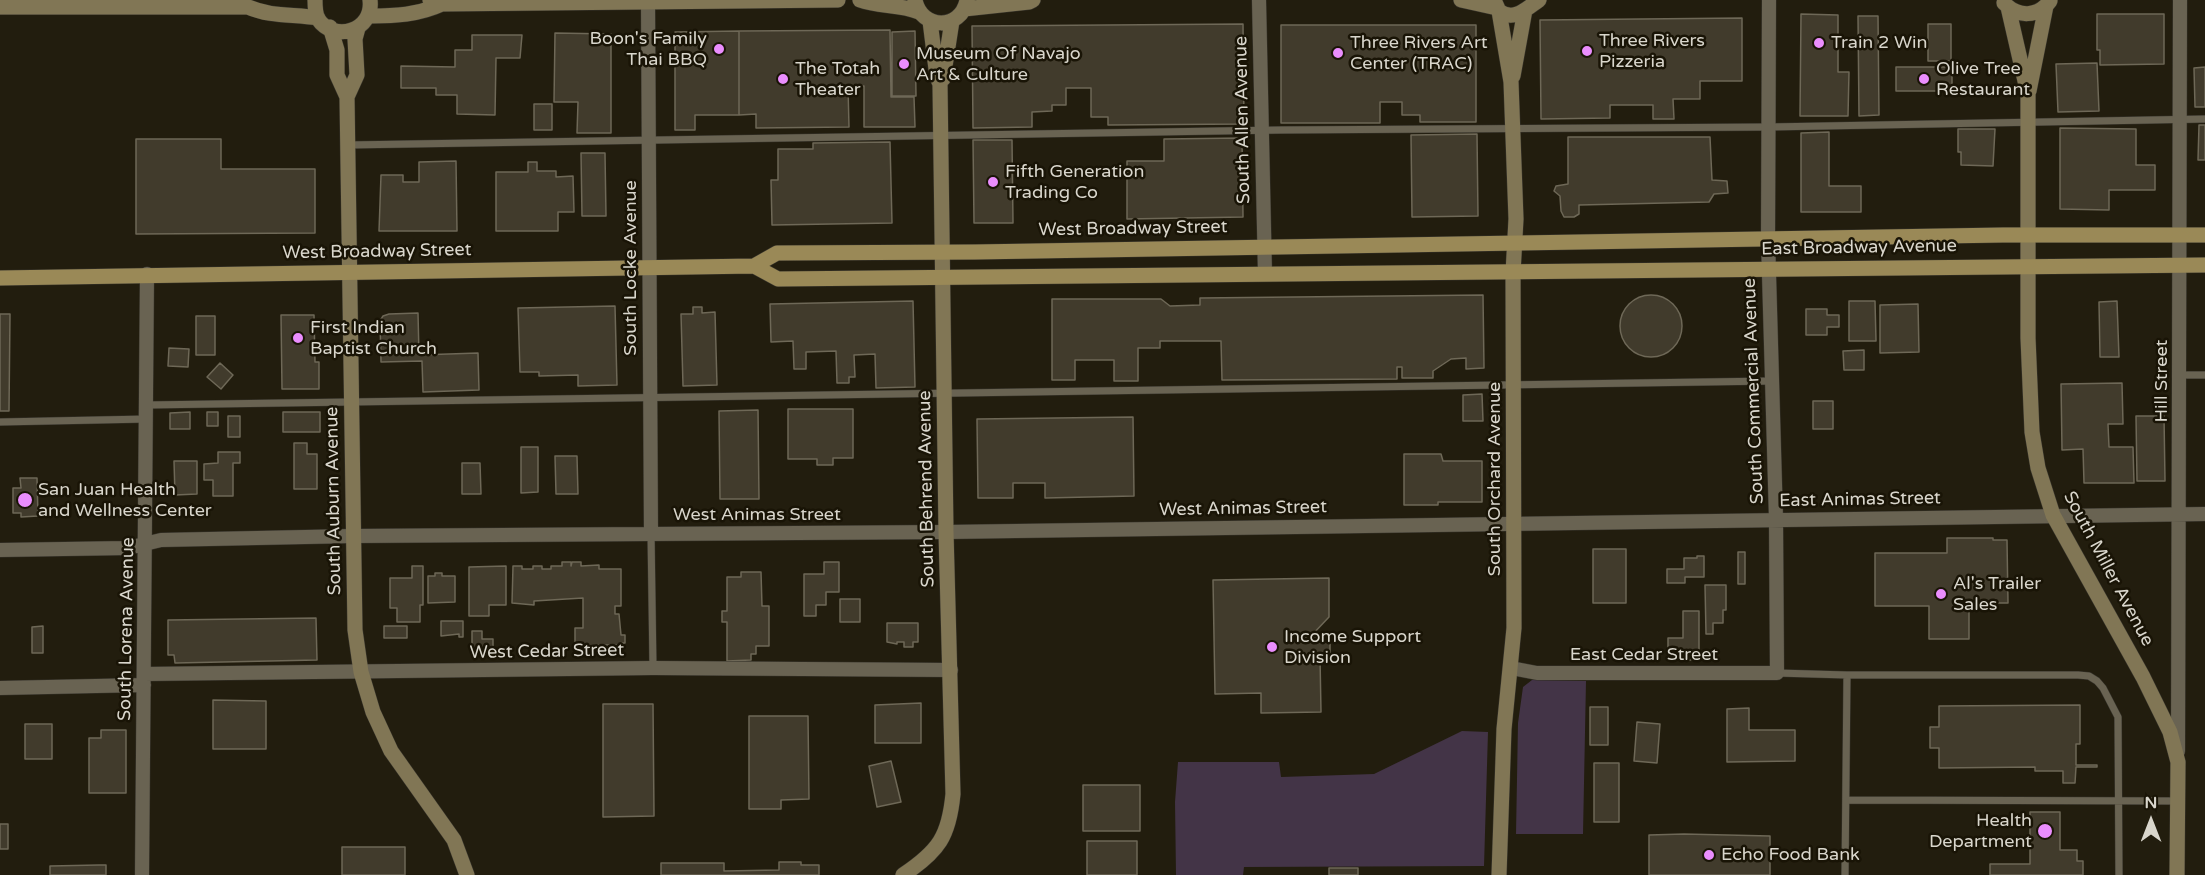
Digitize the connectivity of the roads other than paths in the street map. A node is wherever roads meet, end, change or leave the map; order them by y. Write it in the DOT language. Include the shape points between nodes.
graph roads {
  1 [pos="264,0"];
  2 [pos="315,0"];
  3 [pos="370,0"];
  4 [pos="838,0"];
  5 [pos="860,0"];
  6 [pos="1033,0"];
  7 [pos="1259,0"];
  8 [pos="1461,0"];
  9 [pos="1539,0"];
  10 [pos="1769,0"];
  11 [pos="2180,0"];
  12 [pos="648,1"];
  13 [pos="436,2"];
  14 [pos="2002,3"];
  15 [pos="2048,3"];
  16 [pos="48,4"];
  17 [pos="82,4"];
  18 [pos="164,4"];
  19 [pos="965,5"];
  20 [pos="1497,6"];
  21 [pos="0,7"];
  22 [pos="248,7"];
  23 [pos="1525,10"];
  24 [pos="921,11"];
  25 [pos="370,16"];
  26 [pos="952,21"];
  27 [pos="324,23"];
  28 [pos="358,28"];
  29 [pos="1511,82"];
  30 [pos="940,84"];
  31 [pos="2028,94"];
  32 [pos="347,97"];
  33 [pos="2180,119"];
  34 [pos="2205,119"];
  35 [pos="2028,121"];
  36 [pos="1769,128"];
  37 [pos="1514,129"];
  38 [pos="1262,131"];
  39 [pos="941,135"];
  40 [pos="649,139"];
  41 [pos="348,145"];
  42 [pos="2027,235"];
  43 [pos="2179,235"];
  44 [pos="2205,235"];
  45 [pos="1768,239"];
  46 [pos="1516,243"];
  47 [pos="1264,246"];
  48 [pos="943,251"];
  49 [pos="2027,265"];
  50 [pos="2179,265"];
  51 [pos="2205,265"];
  52 [pos="754,266"];
  53 [pos="649,267"];
  54 [pos="1768,269"];
  55 [pos="350,272"];
  56 [pos="1514,273"];
  57 [pos="147,274"];
  58 [pos="1265,274"];
  59 [pos="943,276"];
  60 [pos="0,278"];
  61 [pos="2180,375"];
  62 [pos="2205,375"];
  63 [pos="1772,381"];
  64 [pos="1514,387"];
  65 [pos="944,396"];
  66 [pos="649,397"];
  67 [pos="352,403"];
  68 [pos="147,412"];
  69 [pos="0,422"];
  70 [pos="2180,514"];
  71 [pos="2205,514"];
  72 [pos="2053,515"];
  73 [pos="1776,519"];
  74 [pos="1515,523"];
  75 [pos="946,532"];
  76 [pos="651,533"];
  77 [pos="353,536"];
  78 [pos="146,544"];
  79 [pos="0,550"];
  80 [pos="653,668"];
  81 [pos="1511,668"];
  82 [pos="951,670"];
  83 [pos="361,672"];
  84 [pos="1778,673"];
  85 [pos="1847,675"];
  86 [pos="144,680"];
  87 [pos="0,688"];
  88 [pos="2178,762"];
  89 [pos="1846,800"];
  90 [pos="2119,801"];
  91 [pos="2178,801"];
  92 [pos="142,875"];
  93 [pos="467,875"];
  94 [pos="903,875"];
  95 [pos="1499,875"];
  96 [pos="1845,875"];
  97 [pos="2119,875"];
  98 [pos="2177,875"];
  1 -- 22 [label="main road"];
  2 -- 27 [label="main road, South Auburn Avenue"];
  3 -- 25 [label="main road"];
  4 -- 12 [label="main road"];
  5 -- 24 [label="main road"];
  6 -- 19 [label="main road"];
  7 -- 38 [label="street, South Allen Avenue"];
  8 -- 20 [label="main road"];
  9 -- 23 [label="main road"];
  10 -- 36 [label="street, South Commercial Avenue"];
  11 -- 33 [label="street, Hill Street"];
  12 -- 13 [label="main road"];
  12 -- 40 [label="street, South Locke Avenue"];
  13 -- 25 [label="main road" via="429,10 401,16"];
  14 -- 15 [label="main road" via="2027,14"];
  14 -- 31 [label="main road, South Miller Avenue"];
  15 -- 31 [label="main road, South Miller Avenue"];
  16 -- 17 [label="main road"];
  16 -- 21 [label="main road"];
  17 -- 18 [label="main road"];
  18 -- 22 [label="main road"];
  19 -- 26 [label="main road"];
  20 -- 23 [label="main road" via="1511,16"];
  20 -- 29 [label="main road, South Orchard Avenue"];
  22 -- 27 [label="main road"];
  23 -- 29 [label="main road, South Orchard Avenue"];
  24 -- 26 [label="main road" via="937,23"];
  24 -- 30 [label="main road, South Behrend Avenue"];
  25 -- 28 [label="main road"];
  26 -- 30 [label="main road, South Behrend Avenue" via="945,76"];
  27 -- 28 [label="main road" via="339,31"];
  27 -- 32 [label="main road, South Auburn Avenue" via="337,50 337,75"];
  28 -- 32 [label="main road, South Auburn Avenue" via="357,75"];
  29 -- 37 [label="main road, South Orchard Avenue"];
  30 -- 39 [label="main road, South Behrend Avenue"];
  31 -- 35 [label="main road, South Miller Avenue"];
  32 -- 41 [label="main road, South Auburn Avenue"];
  33 -- 34 [label="lane"];
  33 -- 35 [label="lane"];
  33 -- 43 [label="street, Hill Street"];
  35 -- 36 [label="lane"];
  35 -- 42 [label="main road, South Miller Avenue"];
  36 -- 37 [label="lane"];
  36 -- 45 [label="street, South Commercial Avenue"];
  37 -- 38 [label="lane"];
  37 -- 46 [label="main road, South Orchard Avenue"];
  38 -- 39 [label="lane"];
  38 -- 47 [label="street, South Allen Avenue"];
  39 -- 40 [label="lane"];
  39 -- 48 [label="main road, South Behrend Avenue"];
  40 -- 41 [label="lane"];
  40 -- 53 [label="street, South Locke Avenue"];
  41 -- 55 [label="main road, South Auburn Avenue"];
  42 -- 43 [label="main road, East Broadway Avenue"];
  42 -- 45 [label="main road, East Broadway Avenue"];
  42 -- 49 [label="main road, South Miller Avenue"];
  43 -- 44 [label="main road, East Broadway Avenue"];
  43 -- 50 [label="street, Hill Street"];
  45 -- 46 [label="main road, East Broadway Avenue"];
  45 -- 54 [label="street, South Commercial Avenue"];
  46 -- 47 [label="main road, West Broadway Street"];
  46 -- 56 [label="main road, South Orchard Avenue"];
  47 -- 48 [label="main road, West Broadway Street"];
  47 -- 58 [label="street, South Allen Avenue"];
  48 -- 52 [label="main road, West Broadway Street" via="777,253"];
  48 -- 59 [label="main road, South Behrend Avenue"];
  49 -- 50 [label="main road, East Broadway Avenue"];
  49 -- 54 [label="main road, East Broadway Avenue"];
  49 -- 72 [label="main road, South Miller Avenue" via="2032,432 2038,468"];
  50 -- 51 [label="main road, East Broadway Avenue"];
  50 -- 61 [label="street, Hill Street"];
  52 -- 53 [label="main road, West Broadway Street"];
  52 -- 59 [label="main road, West Broadway Street" via="778,279"];
  53 -- 55 [label="main road, West Broadway Street"];
  53 -- 66 [label="street, South Locke Avenue"];
  54 -- 56 [label="main road, East Broadway Avenue"];
  54 -- 63 [label="street, South Commercial Avenue"];
  55 -- 57 [label="main road, West Broadway Street"];
  55 -- 67 [label="main road, South Auburn Avenue"];
  56 -- 58 [label="main road, West Broadway Street"];
  56 -- 64 [label="main road, South Orchard Avenue"];
  57 -- 60 [label="main road, West Broadway Street"];
  57 -- 68 [label="street, South Lorena Avenue"];
  58 -- 59 [label="main road, West Broadway Street"];
  59 -- 65 [label="main road, South Behrend Avenue"];
  61 -- 62 [label="lane"];
  61 -- 70 [label="street, Hill Street"];
  63 -- 64 [label="lane"];
  63 -- 73 [label="street, South Commercial Avenue"];
  64 -- 65 [label="lane"];
  64 -- 74 [label="main road, South Orchard Avenue"];
  65 -- 66 [label="lane"];
  65 -- 75 [label="main road, South Behrend Avenue"];
  66 -- 67 [label="lane"];
  66 -- 76 [label="street, South Locke Avenue"];
  67 -- 68 [label="lane"];
  67 -- 77 [label="main road, South Auburn Avenue"];
  68 -- 69 [label="lane"];
  68 -- 78 [label="street, South Lorena Avenue"];
  70 -- 71 [label="street, East Animas Street"];
  70 -- 72 [label="street, East Animas Street"];
  70 -- 88 [label="street, Hill Street"];
  72 -- 73 [label="street, East Animas Street"];
  72 -- 88 [label="main road, South Miller Avenue" via="2160,709"];
  73 -- 74 [label="street, East Animas Street"];
  73 -- 84 [label="street, South Commercial Avenue"];
  74 -- 75 [label="street, West Animas Street"];
  74 -- 81 [label="main road, South Orchard Avenue"];
  75 -- 76 [label="street, West Animas Street"];
  75 -- 82 [label="main road, South Behrend Avenue"];
  76 -- 77 [label="street, West Animas Street"];
  76 -- 80 [label="lane"];
  77 -- 78 [label="street, West Animas Street" via="161,540"];
  77 -- 83 [label="main road, South Auburn Avenue" via="355,630"];
  78 -- 79 [label="street, West Animas Street" via="128,548"];
  78 -- 86 [label="street, South Lorena Avenue"];
  80 -- 82 [label="street, West Cedar Street"];
  80 -- 83 [label="street, West Cedar Street"];
  81 -- 84 [label="street, East Cedar Street" via="1537,673"];
  81 -- 95 [label="main road, South Orchard Avenue" via="1504,729"];
  82 -- 94 [label="main road, South Behrend Avenue" via="951,818 941,843"];
  83 -- 86 [label="street, West Cedar Street"];
  83 -- 93 [label="main road, South Auburn Avenue" via="391,751 454,840"];
  84 -- 85 [label="lane"];
  85 -- 89 [label="lane"];
  85 -- 90 [label="lane" via="2089,676 2103,688 2118,717"];
  86 -- 87 [label="street, West Cedar Street"];
  86 -- 92 [label="street, South Lorena Avenue"];
  88 -- 91 [label="main road, South Miller Avenue"];
  89 -- 90 [label="lane"];
  89 -- 96 [label="lane"];
  90 -- 91 [label="lane"];
  90 -- 97 [label="lane"];
  91 -- 98 [label="main road, South Miller Avenue"];
}
